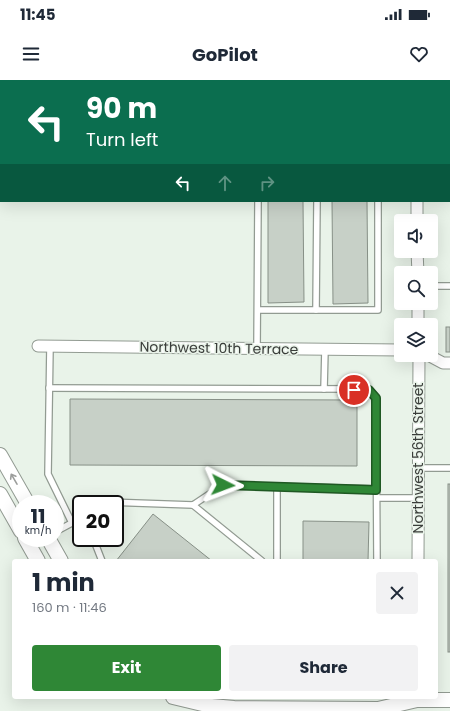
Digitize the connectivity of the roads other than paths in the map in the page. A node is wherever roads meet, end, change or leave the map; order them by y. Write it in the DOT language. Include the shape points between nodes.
graph roads {
  1 [pos="258,202"];
  2 [pos="316,202"];
  3 [pos="378,202"];
  4 [pos="417,202"];
  5 [pos="417,214"];
  6 [pos="438,286"];
  7 [pos="450,286"];
  8 [pos="258,310"];
  9 [pos="316,310"];
  10 [pos="38,346"];
  11 [pos="50,346"];
  12 [pos="257,348"];
  13 [pos="325,349"];
  14 [pos="394,350"];
  15 [pos="438,360"];
  16 [pos="419,362"];
  17 [pos="450,363"];
  18 [pos="49,388"];
  19 [pos="324,390"];
  20 [pos="0,455"];
  21 [pos="418,468"];
  22 [pos="450,468"];
  23 [pos="277,488"];
  24 [pos="376,490"];
  25 [pos="0,494"];
  26 [pos="23,495"];
  27 [pos="376,498"];
  28 [pos="418,498"];
  29 [pos="124,503"];
  30 [pos="193,505"];
  31 [pos="12,515"];
  32 [pos="72,522"];
  33 [pos="64,527"];
  34 [pos="30,547"];
  35 [pos="53,547"];
  36 [pos="97,547"];
  37 [pos="37,559"];
  38 [pos="60,559"];
  39 [pos="101,559"];
  40 [pos="260,559"];
  41 [pos="277,559"];
  42 [pos="377,559"];
  43 [pos="418,559"];
  44 [pos="181,699"];
  45 [pos="410,699"];
  46 [pos="432,699"];
  47 [pos="450,700"];
  1 -- 8 [label="lane"];
  2 -- 9 [label="lane"];
  3 -- 9 [label="lane" via="378,310"];
  4 -- 5 [label="street"];
  6 -- 7 [label="lane"];
  8 -- 9 [label="lane"];
  8 -- 12 [label="lane"];
  10 -- 11 [label="street, Northwest 10th Terrace"];
  11 -- 12 [label="street, Northwest 10th Terrace"];
  11 -- 18 [label="lane"];
  12 -- 13 [label="street, Northwest 10th Terrace"];
  13 -- 14 [label="street, Northwest 10th Terrace"];
  13 -- 19 [label="lane"];
  15 -- 17 [label="street"];
  16 -- 21 [label="street, Northwest 56th Street"];
  18 -- 19 [label="lane"];
  18 -- 32 [label="lane" via="48,474"];
  19 -- 24 [label="lane" via="369,390 376,398"];
  26 -- 20 [label="street, one-way"];
  21 -- 22 [label="lane"];
  21 -- 28 [label="street, Northwest 56th Street"];
  23 -- 24 [label="lane"];
  23 -- 30 [label="lane" via="223,485"];
  23 -- 41 [label="lane"];
  24 -- 27 [label="lane"];
  25 -- 31 [label="street"];
  27 -- 28 [label="lane"];
  27 -- 42 [label="lane"];
  28 -- 43 [label="street, Northwest 56th Street"];
  29 -- 30 [label="lane"];
  30 -- 40 [label="lane"];
  32 -- 33 [label="lane"];
  34 -- 37 [label="street"];
  35 -- 38 [label="street"];
  36 -- 39 [label="lane"];
  44 -- 45 [label="street" via="234,708 378,709"];
  46 -- 47 [label="street"];
}
